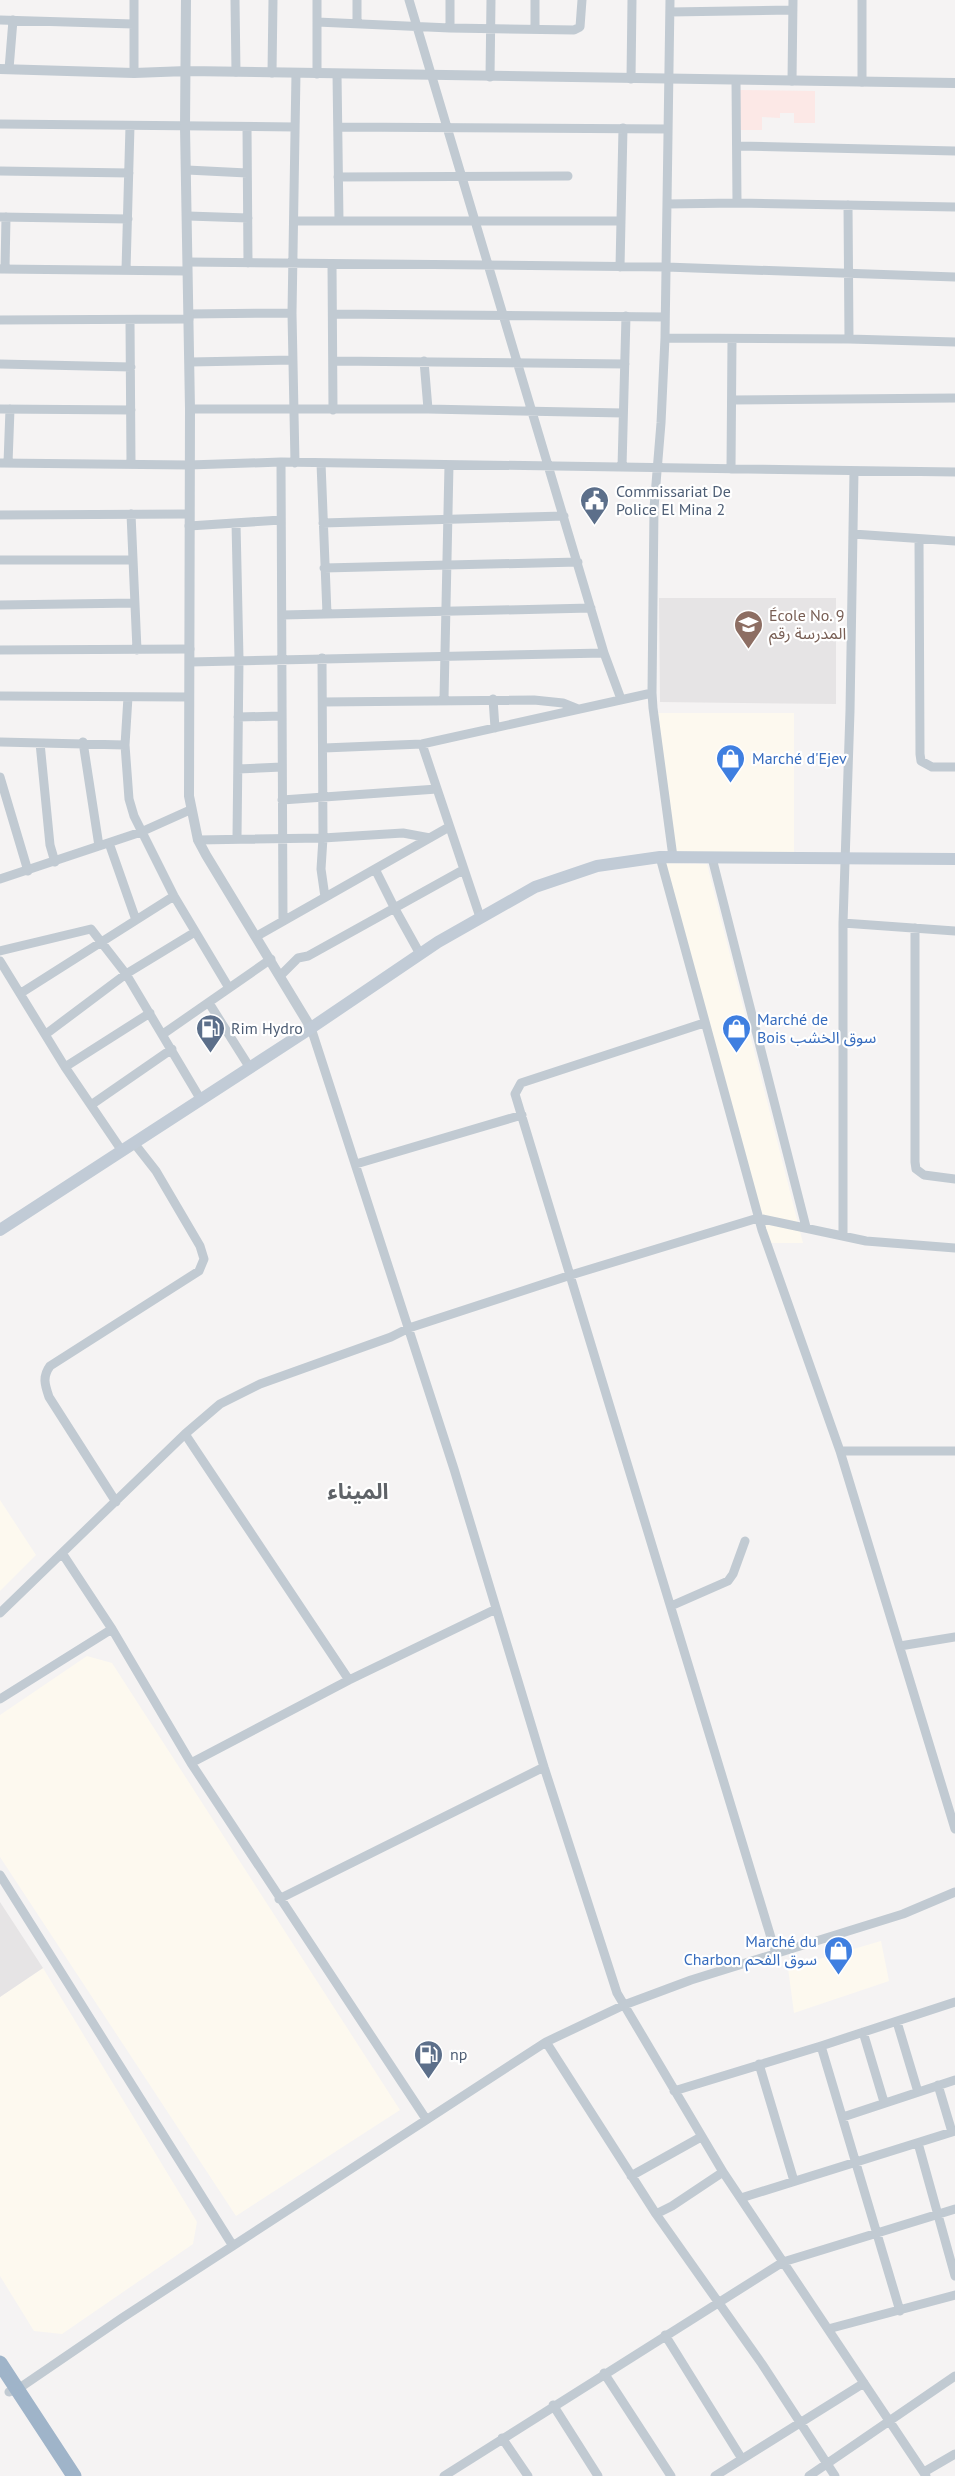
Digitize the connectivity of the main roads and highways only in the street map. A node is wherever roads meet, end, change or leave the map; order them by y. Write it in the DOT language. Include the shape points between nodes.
graph roads {
  1 [pos="955,859"];
  2 [pos="0,1230"];
  3 [pos="0,2363"];
  4 [pos="9,2387"];
  5 [pos="63,2476"];
  6 [pos="74,2476"];
  1 -- 2 [label="main road" via="666,857 597,866 535,887 420,954"];
  3 -- 4 [label="highway"];
  4 -- 5 [label="highway"];
  4 -- 6 [label="highway"];
}
